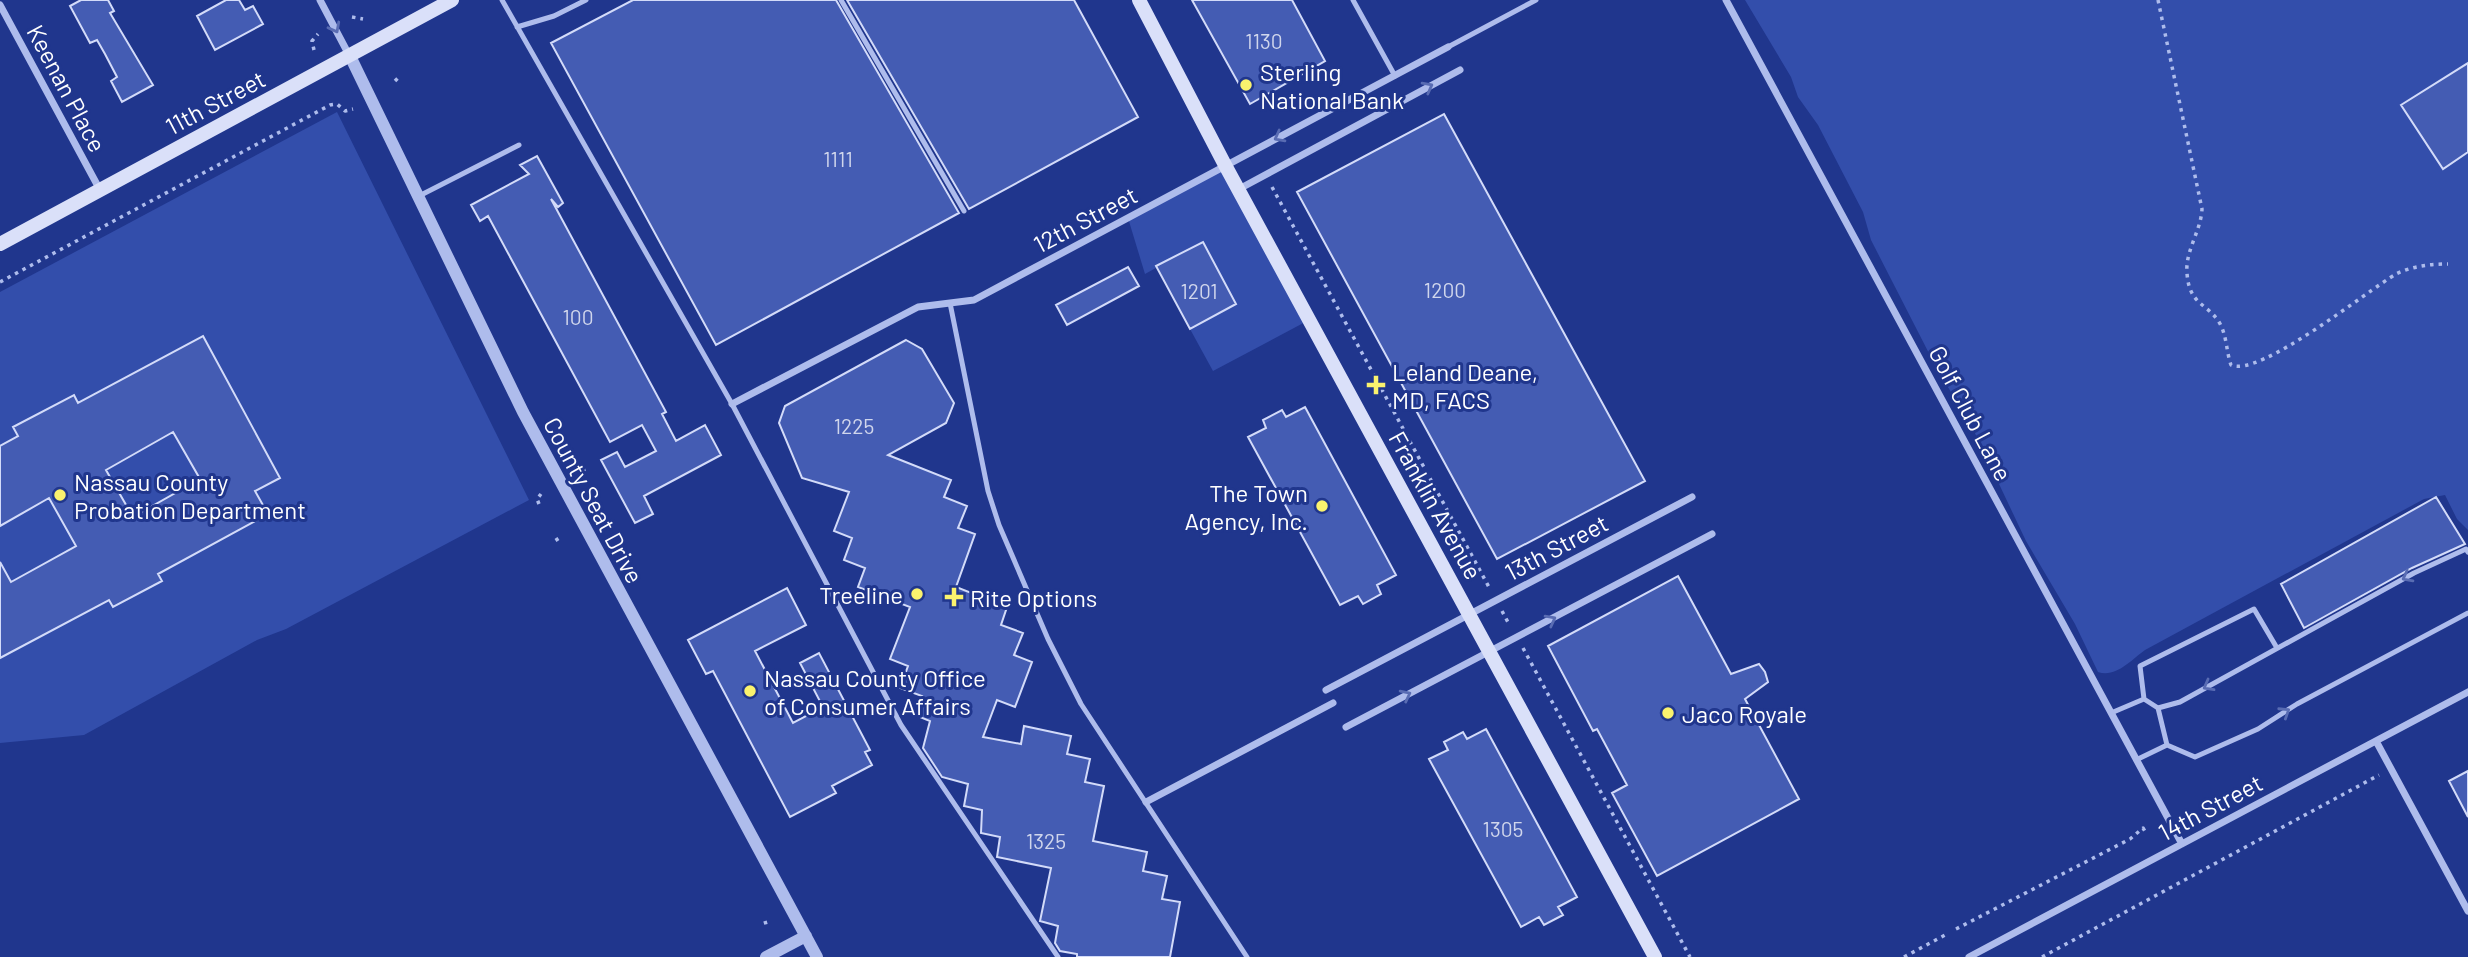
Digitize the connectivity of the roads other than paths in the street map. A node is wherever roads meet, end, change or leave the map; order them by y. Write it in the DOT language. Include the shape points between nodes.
graph roads {
  1 [pos="320,0"];
  2 [pos="452,0"];
  3 [pos="502,0"];
  4 [pos="586,0"];
  5 [pos="841,0"];
  6 [pos="1139,0"];
  7 [pos="1353,0"];
  8 [pos="1536,0"];
  9 [pos="1726,0"];
  10 [pos="0,5"];
  11 [pos="517,27"];
  12 [pos="1448,47"];
  13 [pos="350,55"];
  14 [pos="1460,70"];
  15 [pos="1395,76"];
  16 [pos="519,145"];
  17 [pos="1225,165"];
  18 [pos="1238,189"];
  19 [pos="100,190"];
  20 [pos="418,196"];
  21 [pos="964,211"];
  22 [pos="0,244"];
  23 [pos="950,303"];
  24 [pos="732,404"];
  25 [pos="1692,497"];
  26 [pos="1712,534"];
  27 [pos="2468,552"];
  28 [pos="2468,613"];
  29 [pos="1471,614"];
  30 [pos="2277,649"];
  31 [pos="1491,652"];
  32 [pos="1326,690"];
  33 [pos="2468,692"];
  34 [pos="2144,699"];
  35 [pos="1334,703"];
  36 [pos="2158,708"];
  37 [pos="2111,713"];
  38 [pos="1346,727"];
  39 [pos="2376,741"];
  40 [pos="2166,745"];
  41 [pos="2136,760"];
  42 [pos="1146,802"];
  43 [pos="2182,844"];
  44 [pos="2468,911"];
  45 [pos="806,936"];
  46 [pos="766,957"];
  47 [pos="817,957"];
  48 [pos="1058,957"];
  49 [pos="1247,957"];
  50 [pos="1655,957"];
  51 [pos="1969,957"];
  1 -- 13 [label="street, one-way"];
  2 -- 13 [label="main road, 11th Street"];
  3 -- 11 [label="lane"];
  4 -- 11 [label="lane"];
  5 -- 21 [label="lane"];
  6 -- 17 [label="main road, Franklin Avenue"];
  7 -- 15 [label="lane"];
  8 -- 12 [label="lane"];
  9 -- 37 [label="street, Golf Club Lane"];
  10 -- 19 [label="street, Keenan Place"];
  11 -- 24 [label="lane"];
  12 -- 15 [label="street, 12th Street"];
  13 -- 19 [label="main road, 11th Street"];
  13 -- 20 [label="street, County Seat Drive"];
  18 -- 14 [label="street, one-way"];
  15 -- 17 [label="street, 12th Street, one-way"];
  16 -- 20 [label="lane"];
  17 -- 18 [label="main road, Franklin Avenue"];
  17 -- 23 [label="street, 12th Street" via="974,300"];
  18 -- 29 [label="main road, Franklin Avenue"];
  19 -- 22 [label="main road, 11th Street"];
  20 -- 45 [label="street, County Seat Drive" via="523,412"];
  23 -- 24 [label="street, 12th Street" via="918,307"];
  23 -- 42 [label="lane" via="999,525 1081,704"];
  24 -- 48 [label="lane" via="901,725"];
  25 -- 29 [label="street, 13th Street"];
  31 -- 26 [label="street, one-way"];
  27 -- 30 [label="lane, one-way" via="2466,549 2414,573"];
  40 -- 28 [label="lane, one-way" via="2195,757 2258,729"];
  29 -- 31 [label="main road, Franklin Avenue"];
  29 -- 32 [label="street, 13th Street"];
  30 -- 34 [label="lane" via="2254,609 2140,666"];
  30 -- 36 [label="lane, one-way" via="2180,702"];
  38 -- 31 [label="street, one-way"];
  31 -- 50 [label="main road, Franklin Avenue"];
  33 -- 39 [label="street, 14th Street"];
  34 -- 36 [label="lane"];
  34 -- 37 [label="lane"];
  35 -- 42 [label="street"];
  36 -- 40 [label="lane"];
  37 -- 41 [label="street, Golf Club Lane"];
  39 -- 43 [label="street, 14th Street"];
  39 -- 44 [label="street"];
  40 -- 41 [label="lane"];
  41 -- 43 [label="street, Golf Club Lane"];
  42 -- 49 [label="lane"];
  43 -- 51 [label="street, 14th Street"];
  45 -- 46 [label="street"];
  45 -- 47 [label="street, County Seat Drive"];
}
